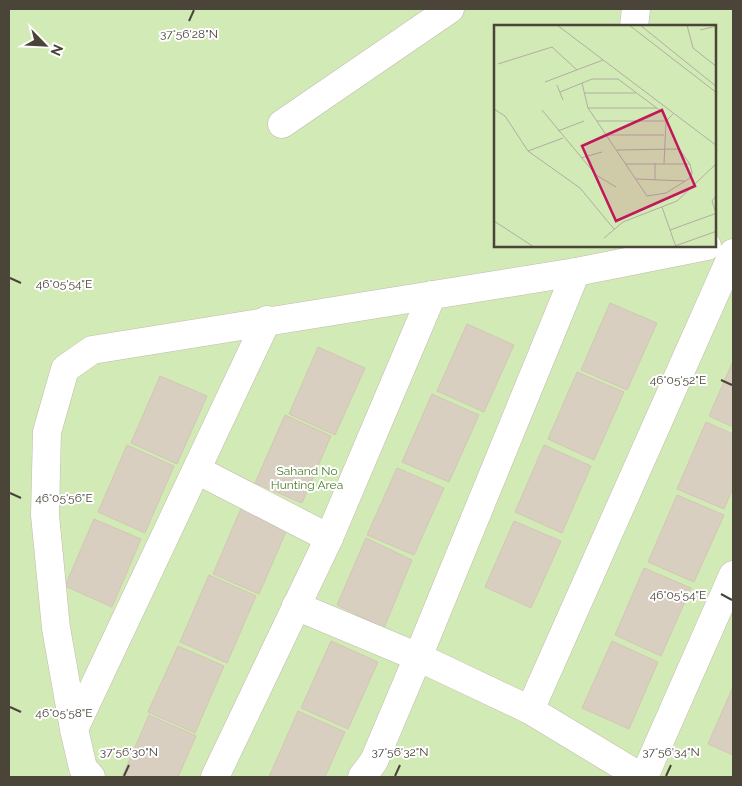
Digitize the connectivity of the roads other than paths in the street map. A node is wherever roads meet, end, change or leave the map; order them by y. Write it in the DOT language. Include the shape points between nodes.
graph roads {
  1 [pos="450,9"];
  2 [pos="636,9"];
  3 [pos="634,25"];
  4 [pos="282,124"];
  5 [pos="733,241"];
  6 [pos="717,244"];
  7 [pos="696,248"];
  8 [pos="733,253"];
  9 [pos="576,272"];
  10 [pos="432,294"];
  11 [pos="267,320"];
  12 [pos="197,470"];
  13 [pos="328,538"];
  14 [pos="733,575"];
  15 [pos="296,606"];
  16 [pos="418,657"];
  17 [pos="530,710"];
  18 [pos="74,729"];
  19 [pos="91,777"];
  20 [pos="215,777"];
  21 [pos="362,777"];
  22 [pos="642,777"];
  1 -- 4 [label="street"];
  2 -- 3 [label="street"];
  5 -- 6 [label="street"];
  7 -- 9 [label="street"];
  8 -- 17 [label="street"];
  9 -- 10 [label="street"];
  9 -- 16 [label="street"];
  10 -- 11 [label="street"];
  10 -- 13 [label="street"];
  11 -- 12 [label="street"];
  11 -- 18 [label="street" via="92,350 65,369 47,432 45,515 56,628"];
  12 -- 13 [label="street"];
  12 -- 18 [label="street"];
  13 -- 15 [label="street"];
  14 -- 22 [label="street"];
  15 -- 16 [label="street"];
  15 -- 20 [label="street"];
  16 -- 17 [label="street"];
  16 -- 21 [label="street" via="374,761"];
  17 -- 22 [label="street"];
  18 -- 19 [label="street" via="83,768"];
}
